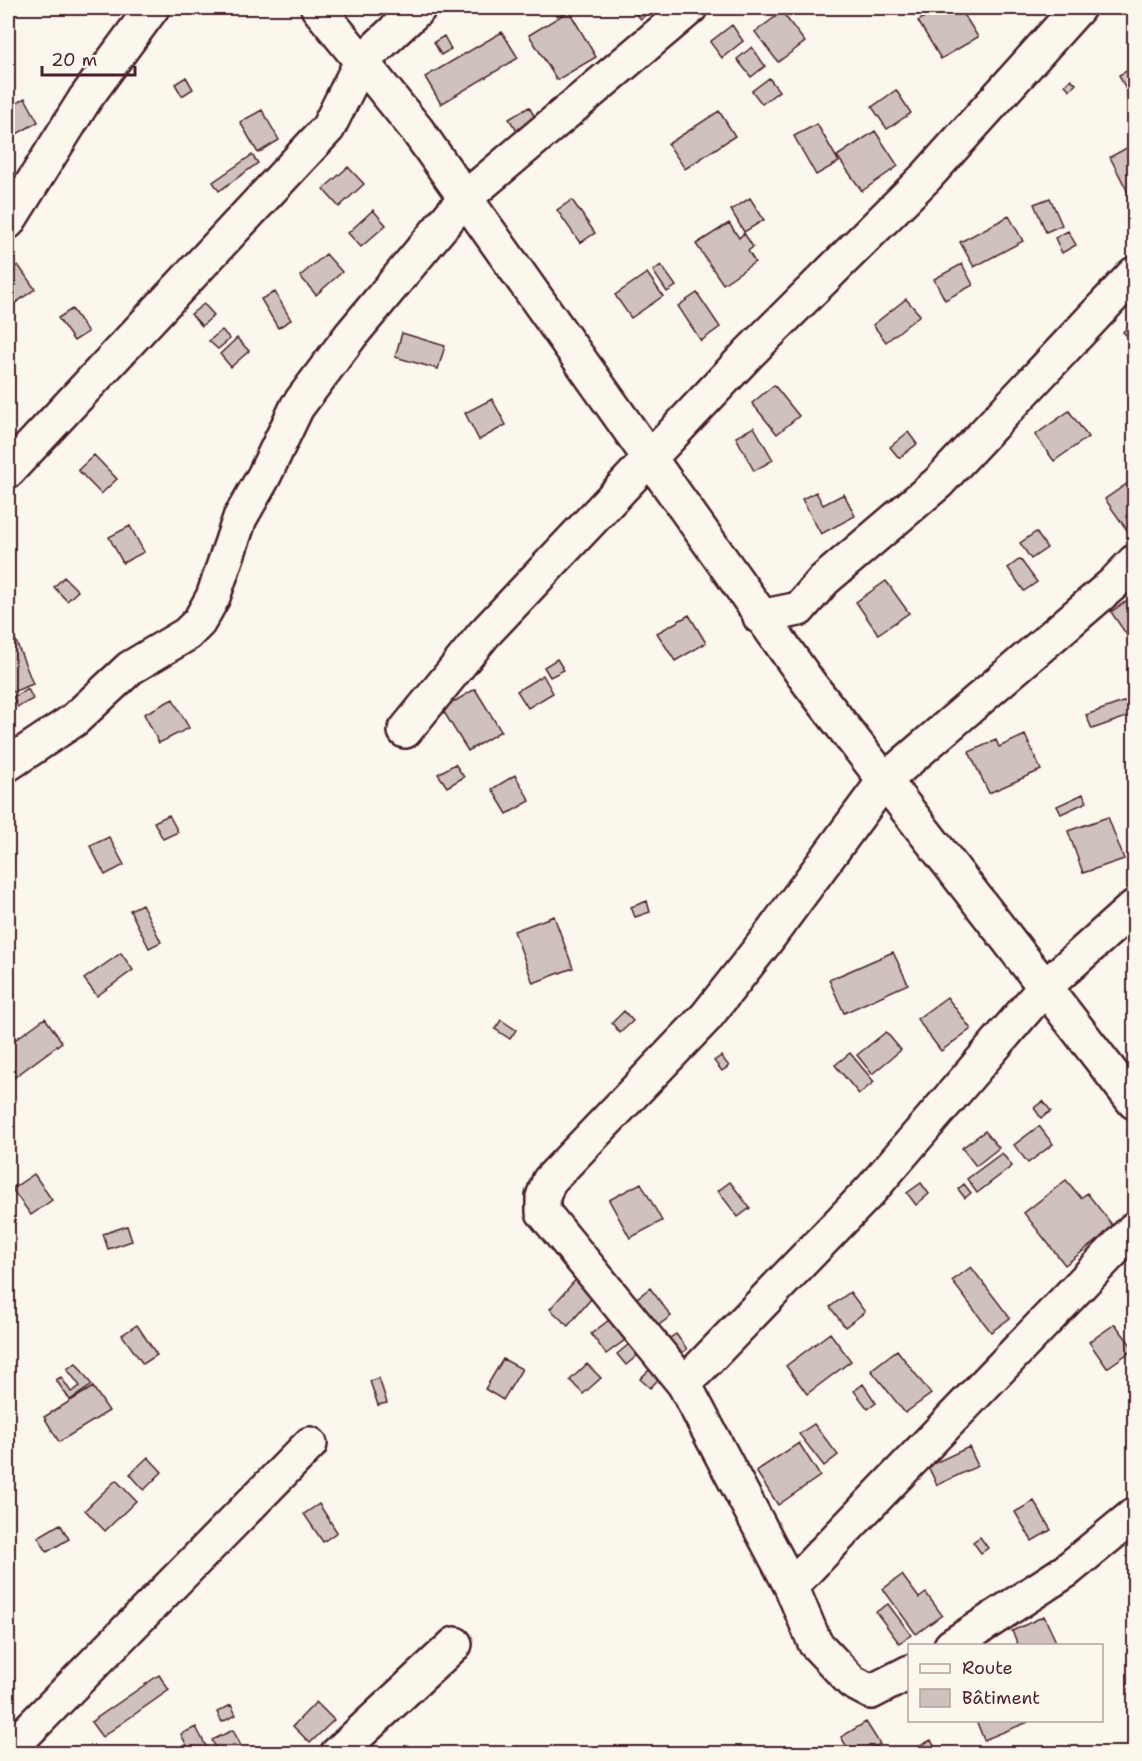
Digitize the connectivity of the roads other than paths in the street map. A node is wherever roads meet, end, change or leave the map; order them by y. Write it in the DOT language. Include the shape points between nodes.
graph roads {
  1 [pos="152,8"];
  2 [pos="318,8"];
  3 [pos="419,8"];
  4 [pos="690,8"];
  5 [pos="1078,8"];
  6 [pos="361,62"];
  7 [pos="465,198"];
  8 [pos="8,222"];
  9 [pos="1134,274"];
  10 [pos="649,459"];
  11 [pos="8,471"];
  12 [pos="1134,562"];
  13 [pos="760,617"];
  14 [pos="405,731"];
  15 [pos="8,764"];
  16 [pos="884,781"];
  17 [pos="1134,907"];
  18 [pos="1045,987"];
  19 [pos="1134,1102"];
  20 [pos="1134,1229"];
  21 [pos="684,1384"];
  22 [pos="310,1444"];
  23 [pos="1134,1515"];
  24 [pos="791,1586"];
  25 [pos="455,1644"];
  26 [pos="954,1644"];
  27 [pos="908,1673"];
  28 [pos="8,1751"];
  29 [pos="337,1754"];
  1 -- 8 [label="street" via="85,99"];
  2 -- 6 [label="street"];
  3 -- 6 [label="street"];
  4 -- 7 [label="street"];
  5 -- 10 [label="street" via="927,176"];
  6 -- 7 [label="street" via="417,130"];
  6 -- 11 [label="street" via="328,128"];
  7 -- 10 [label="street"];
  7 -- 15 [label="street" via="351,335 297,407 240,518 213,597 199,622 188,634 130,668 74,720"];
  9 -- 13 [label="street" via="938,483 824,580 799,609"];
  10 -- 13 [label="street"];
  10 -- 14 [label="street" via="484,634"];
  12 -- 16 [label="street"];
  13 -- 16 [label="street"];
  16 -- 18 [label="street"];
  16 -- 21 [label="street" via="706,1017 549,1181 543,1197 543,1212"];
  17 -- 18 [label="street"];
  18 -- 19 [label="street"];
  18 -- 21 [label="street" via="870,1191"];
  20 -- 24 [label="street"];
  21 -- 24 [label="street"];
  22 -- 28 [label="street"];
  23 -- 26 [label="street" via="1066,1571"];
  24 -- 27 [label="street" via="814,1643 852,1682 871,1692"];
  25 -- 29 [label="street"];
}
